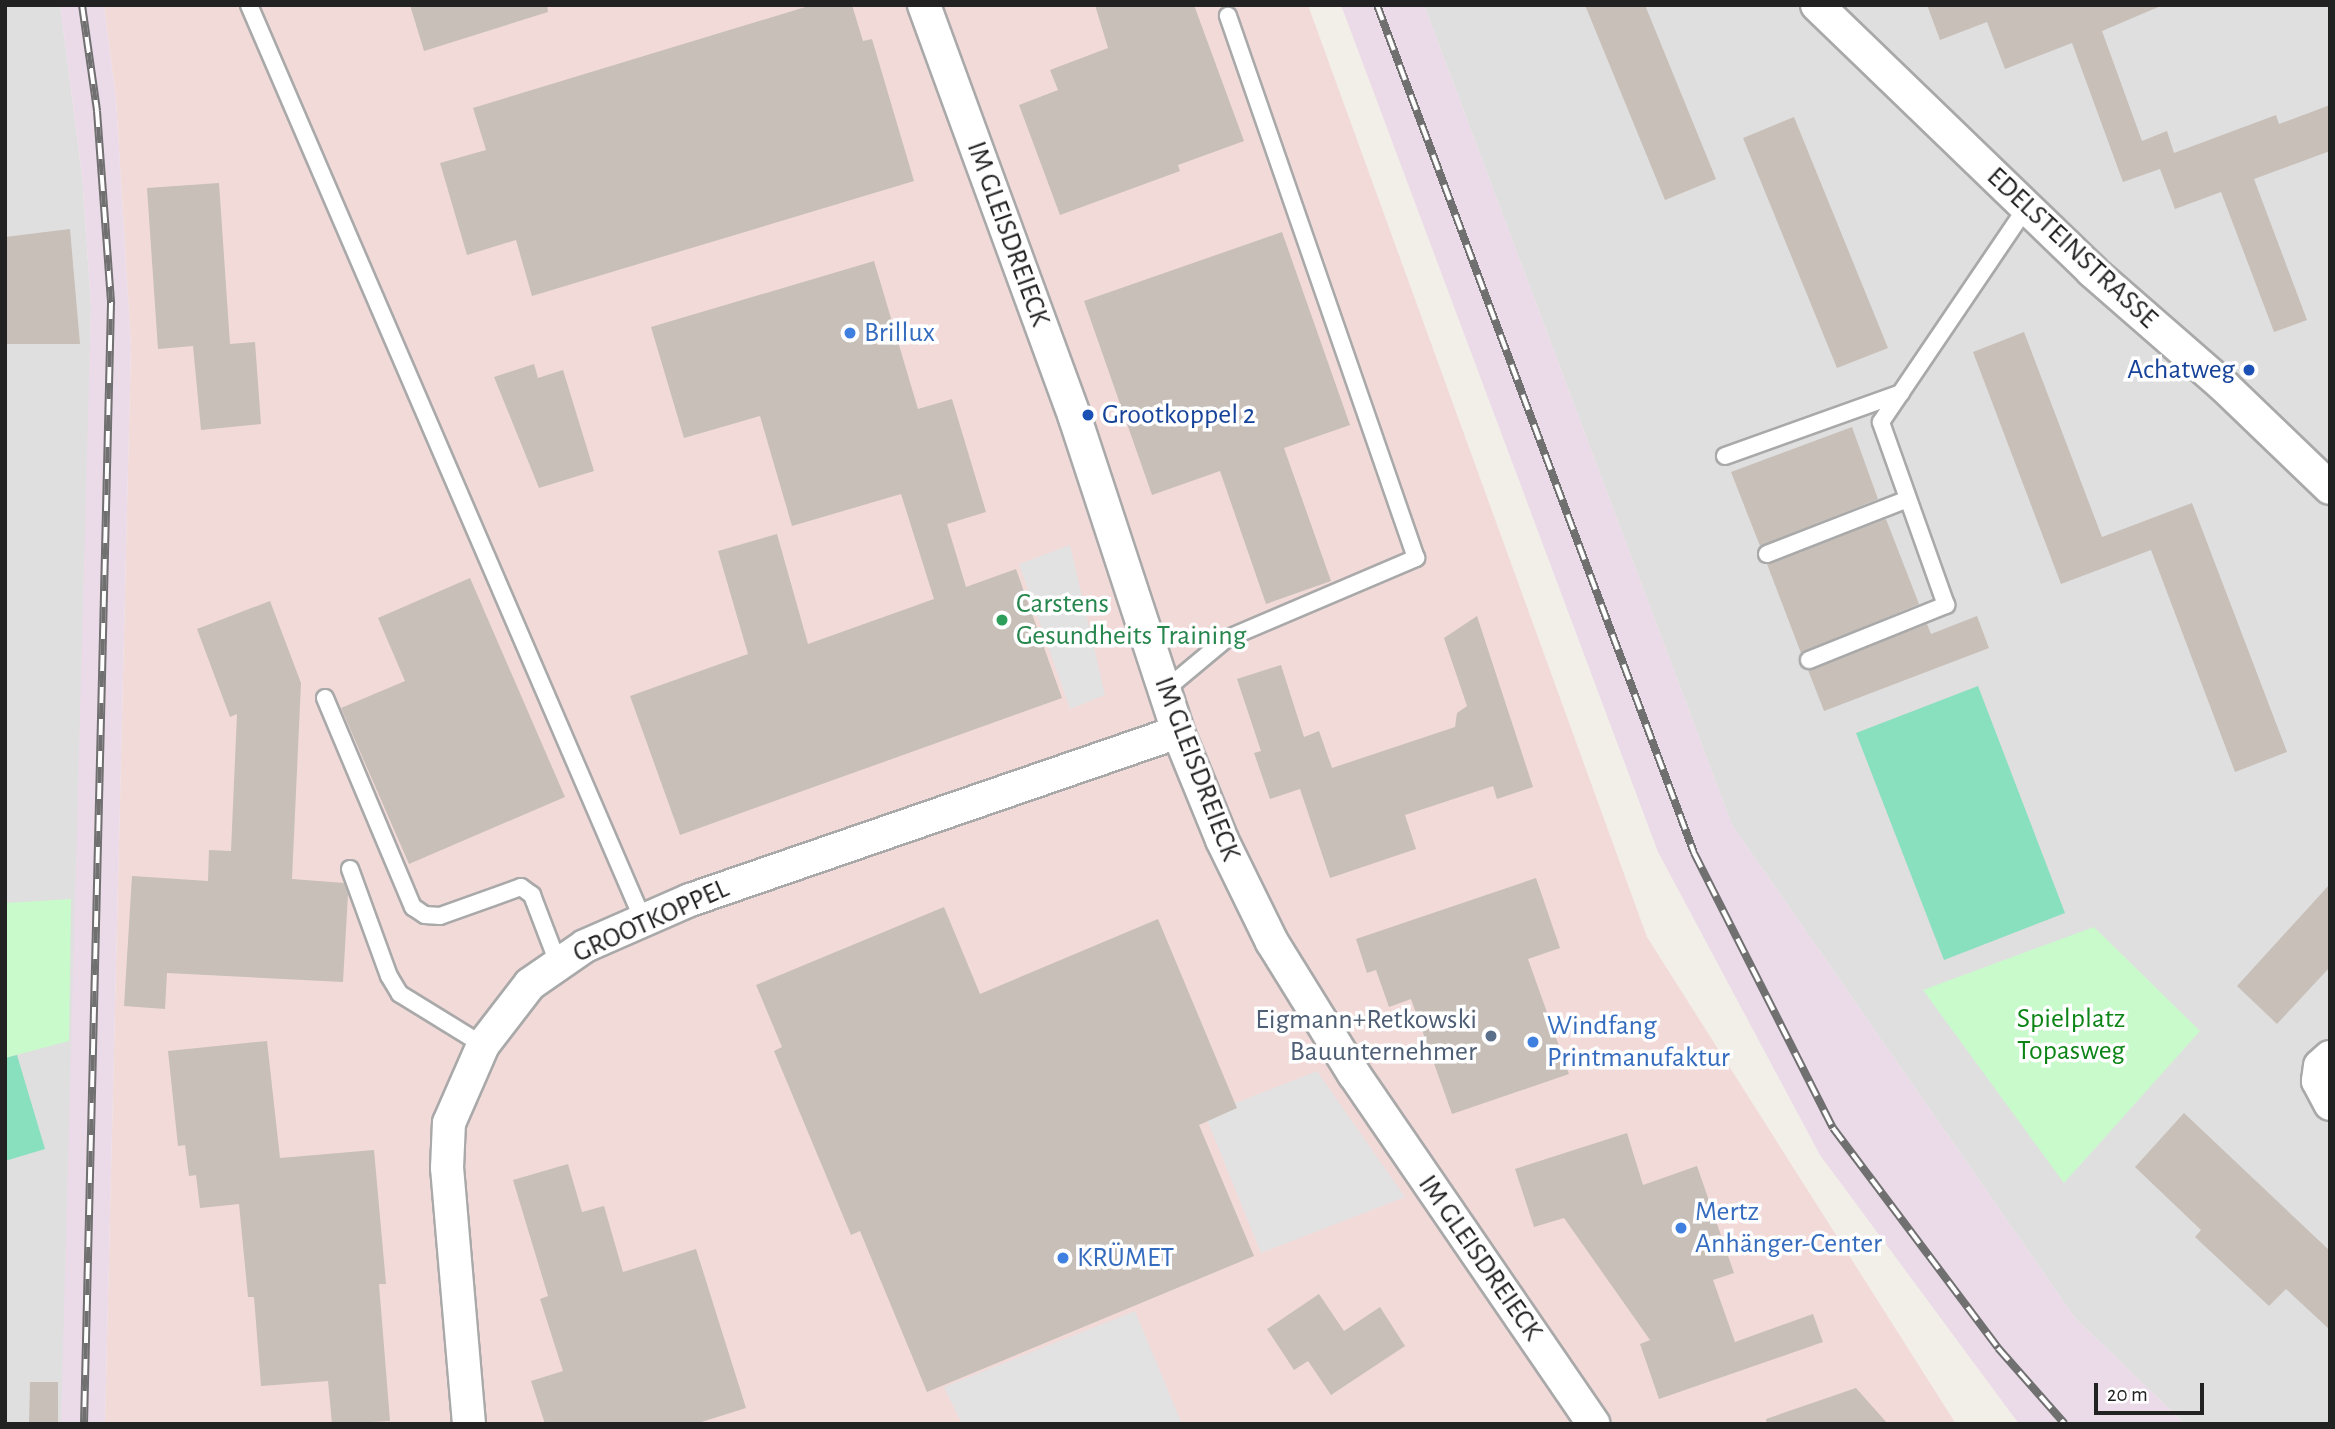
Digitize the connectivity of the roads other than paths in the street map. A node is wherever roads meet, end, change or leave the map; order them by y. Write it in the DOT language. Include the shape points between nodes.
graph roads {
  1 [pos="249,5"];
  2 [pos="924,5"];
  3 [pos="1816,5"];
  4 [pos="1228,16"];
  5 [pos="2026,208"];
  6 [pos="1900,393"];
  7 [pos="1725,456"];
  8 [pos="2330,488"];
  9 [pos="1908,499"];
  10 [pos="1767,554"];
  11 [pos="1809,660"];
  12 [pos="1165,690"];
  13 [pos="325,698"];
  14 [pos="1178,732"];
  15 [pos="350,869"];
  16 [pos="643,920"];
  17 [pos="558,963"];
  18 [pos="482,1045"];
  19 [pos="469,1424"];
  20 [pos="1594,1424"];
  1 -- 16 [label="lane"];
  2 -- 12 [label="street, IM GLEISDREIECK" via="1075,418"];
  3 -- 5 [label="street, EDELSTEINSTRASSE"];
  4 -- 12 [label="lane" via="1416,558 1226,639"];
  5 -- 6 [label="lane"];
  5 -- 8 [label="street, EDELSTEINSTRASSE"];
  6 -- 7 [label="lane"];
  6 -- 9 [label="lane" via="1881,422"];
  9 -- 10 [label="lane"];
  9 -- 11 [label="lane" via="1946,605"];
  12 -- 14 [label="street, IM GLEISDREIECK"];
  13 -- 17 [label="lane" via="413,907 425,915 440,916 521,887 532,895"];
  14 -- 16 [label="street, GROOTKOPPEL"];
  14 -- 20 [label="street, IM GLEISDREIECK" via="1222,840 1272,942 1367,1094"];
  15 -- 18 [label="lane" via="389,976 400,994"];
  16 -- 17 [label="street, GROOTKOPPEL"];
  17 -- 18 [label="street, GROOTKOPPEL" via="506,1010"];
  18 -- 19 [label="street, GROOTKOPPEL" via="449,1123 448,1146"];
}
